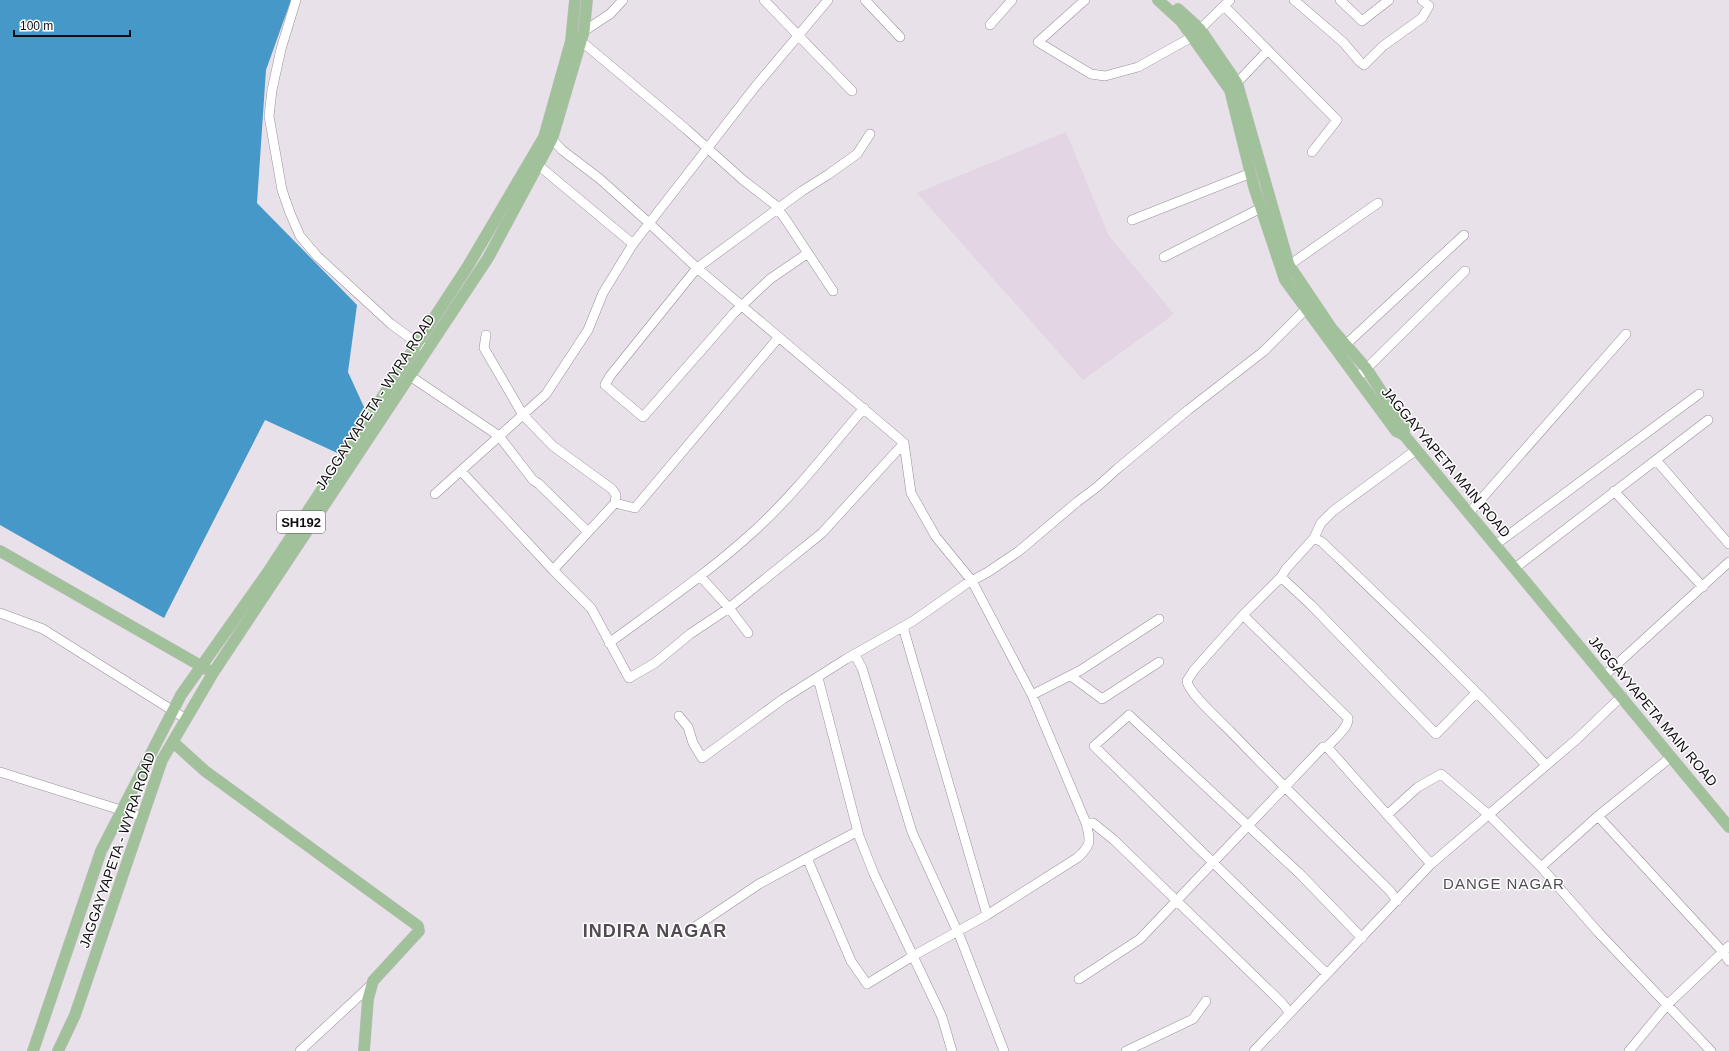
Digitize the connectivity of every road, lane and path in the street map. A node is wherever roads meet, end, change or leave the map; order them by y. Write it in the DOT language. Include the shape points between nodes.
graph roads {
  1 [pos="296,0"];
  2 [pos="575,0"];
  3 [pos="587,0"];
  4 [pos="623,0"];
  5 [pos="764,0"];
  6 [pos="828,0"];
  7 [pos="865,0"];
  8 [pos="1012,0"];
  9 [pos="1086,0"];
  10 [pos="1158,0"];
  11 [pos="1169,0"];
  12 [pos="1294,0"];
  13 [pos="1340,0"];
  14 [pos="1389,0"];
  15 [pos="1422,0"];
  16 [pos="1227,3"];
  17 [pos="990,25"];
  18 [pos="1196,33"];
  19 [pos="798,35"];
  20 [pos="583,36"];
  21 [pos="900,37"];
  22 [pos="1268,50"];
  23 [pos="1234,87"];
  24 [pos="852,91"];
  25 [pos="870,134"];
  26 [pos="552,139"];
  27 [pos="707,148"];
  28 [pos="1312,152"];
  29 [pos="538,165"];
  30 [pos="1251,173"];
  31 [pos="1378,203"];
  32 [pos="1261,208"];
  33 [pos="778,209"];
  34 [pos="1132,220"];
  35 [pos="649,223"];
  36 [pos="1464,235"];
  37 [pos="633,244"];
  38 [pos="808,253"];
  39 [pos="1164,257"];
  40 [pos="1286,267"];
  41 [pos="697,268"];
  42 [pos="1465,271"];
  43 [pos="833,291"];
  44 [pos="742,306"];
  45 [pos="1306,309"];
  46 [pos="486,334"];
  47 [pos="1626,334"];
  48 [pos="779,337"];
  49 [pos="417,343"];
  50 [pos="1341,349"];
  51 [pos="427,350"];
  52 [pos="1366,368"];
  53 [pos="410,376"];
  54 [pos="1357,378"];
  55 [pos="1699,394"];
  56 [pos="864,408"];
  57 [pos="523,415"];
  58 [pos="1708,420"];
  59 [pos="1404,435"];
  60 [pos="499,436"];
  61 [pos="904,443"];
  62 [pos="1416,450"];
  63 [pos="1656,460"];
  64 [pos="461,471"];
  65 [pos="1614,491"];
  66 [pos="435,494"];
  67 [pos="615,503"];
  68 [pos="1469,513"];
  69 [pos="588,532"];
  70 [pos="1314,538"];
  71 [pos="1729,544"];
  72 [pos="1495,545"];
  73 [pos="0,550"];
  74 [pos="1729,562"];
  75 [pos="1515,568"];
  76 [pos="553,570"];
  77 [pos="700,576"];
  78 [pos="1281,577"];
  79 [pos="972,581"];
  80 [pos="1703,587"];
  81 [pos="728,608"];
  82 [pos="0,613"];
  83 [pos="1243,615"];
  84 [pos="1159,618"];
  85 [pos="903,627"];
  86 [pos="748,633"];
  87 [pos="609,643"];
  88 [pos="855,655"];
  89 [pos="1159,662"];
  90 [pos="202,666"];
  91 [pos="213,673"];
  92 [pos="1071,676"];
  93 [pos="1604,676"];
  94 [pos="818,678"];
  95 [pos="1476,693"];
  96 [pos="1032,695"];
  97 [pos="1622,697"];
  98 [pos="173,711"];
  99 [pos="679,716"];
  100 [pos="186,720"];
  101 [pos="173,742"];
  102 [pos="1327,748"];
  103 [pos="1671,757"];
  104 [pos="1546,765"];
  105 [pos="0,772"];
  106 [pos="1284,787"];
  107 [pos="122,810"];
  108 [pos="1387,815"];
  109 [pos="1489,815"];
  110 [pos="1598,816"];
  111 [pos="143,817"];
  112 [pos="1086,823"];
  113 [pos="1248,825"];
  114 [pos="1729,827"];
  115 [pos="858,831"];
  116 [pos="807,858"];
  117 [pos="1212,863"];
  118 [pos="1431,864"];
  119 [pos="1541,867"];
  120 [pos="1178,901"];
  121 [pos="1397,901"];
  122 [pos="987,915"];
  123 [pos="692,929"];
  124 [pos="957,931"];
  125 [pos="1362,938"];
  126 [pos="1726,949"];
  127 [pos="913,956"];
  128 [pos="1729,961"];
  129 [pos="1327,974"];
  130 [pos="1079,979"];
  131 [pos="372,985"];
  132 [pos="1206,1001"];
  133 [pos="1667,1005"];
  134 [pos="1290,1013"];
  135 [pos="34,1051"];
  136 [pos="58,1051"];
  137 [pos="300,1051"];
  138 [pos="364,1051"];
  139 [pos="952,1051"];
  140 [pos="1004,1051"];
  141 [pos="1126,1051"];
  142 [pos="1254,1051"];
  143 [pos="1629,1051"];
  144 [pos="1711,1051"];
  1 -- 49 [label="street" via="281,49 269,116 282,190 300,236 317,256 391,324"];
  2 -- 49 [label="main road, SH192" via="571,41 544,137 468,266"];
  3 -- 20 [label="main road, JAGGAYYAPETA - WYRA ROAD / SH192"];
  4 -- 20 [label="street"];
  5 -- 19 [label="street"];
  6 -- 19 [label="street"];
  7 -- 21 [label="street"];
  8 -- 17 [label="street"];
  9 -- 18 [label="street" via="1038,42 1091,74 1105,76 1138,67"];
  10 -- 18 [label="main road"];
  11 -- 18 [label="main road"];
  12 -- 15 [label="street" via="1343,42 1364,65 1383,46 1422,18 1429,6"];
  13 -- 14 [label="street" via="1362,21"];
  16 -- 18 [label="street"];
  16 -- 22 [label="street"];
  18 -- 23 [label="main road"];
  19 -- 24 [label="street"];
  19 -- 27 [label="street"];
  20 -- 26 [label="main road, JAGGAYYAPETA - WYRA ROAD / SH192"];
  20 -- 27 [label="street"];
  22 -- 23 [label="street"];
  22 -- 28 [label="street" via="1338,120"];
  23 -- 30 [label="main road, JAGGAYYAPETA MAIN ROAD"];
  23 -- 40 [label="main road"];
  25 -- 33 [label="street" via="857,154"];
  26 -- 29 [label="main road, JAGGAYYAPETA - WYRA ROAD / SH192"];
  26 -- 35 [label="street"];
  27 -- 33 [label="street"];
  27 -- 35 [label="street"];
  29 -- 37 [label="street"];
  29 -- 51 [label="main road, JAGGAYYAPETA - WYRA ROAD / SH192" via="488,258"];
  30 -- 32 [label="main road, JAGGAYYAPETA MAIN ROAD"];
  30 -- 34 [label="street"];
  31 -- 40 [label="street"];
  32 -- 39 [label="street"];
  32 -- 40 [label="main road, JAGGAYYAPETA MAIN ROAD"];
  33 -- 38 [label="street"];
  33 -- 41 [label="street"];
  35 -- 37 [label="street"];
  35 -- 41 [label="street"];
  36 -- 50 [label="street"];
  37 -- 57 [label="street" via="603,293 588,330 546,394"];
  38 -- 43 [label="street"];
  38 -- 44 [label="street" via="770,279"];
  40 -- 45 [label="main road, JAGGAYYAPETA MAIN ROAD" via="1285,280"];
  40 -- 50 [label="main road" via="1332,329"];
  41 -- 44 [label="street"];
  41 -- 44 [label="street" via="610,376 605,386 643,417"];
  42 -- 52 [label="street"];
  44 -- 48 [label="street"];
  45 -- 50 [label="main road, JAGGAYYAPETA MAIN ROAD"];
  45 -- 79 [label="street" via="1264,351 1182,415 1019,551"];
  46 -- 57 [label="street" via="484,348"];
  47 -- 68 [label="street"];
  48 -- 56 [label="street"];
  48 -- 67 [label="street" via="635,508"];
  49 -- 51 [label="street"];
  49 -- 90 [label="main road, SH192" via="268,572"];
  50 -- 52 [label="main road"];
  50 -- 54 [label="main road, JAGGAYYAPETA MAIN ROAD"];
  51 -- 53 [label="main road, JAGGAYYAPETA - WYRA ROAD / SH192"];
  52 -- 54 [label="street"];
  52 -- 59 [label="main road" via="1404,426"];
  53 -- 60 [label="street"];
  53 -- 91 [label="main road, JAGGAYYAPETA - WYRA ROAD / SH192"];
  54 -- 59 [label="main road, JAGGAYYAPETA MAIN ROAD" via="1396,431"];
  55 -- 72 [label="street"];
  56 -- 61 [label="street"];
  56 -- 77 [label="street" via="780,506"];
  57 -- 60 [label="street"];
  57 -- 67 [label="street" via="553,446 612,489 616,495"];
  58 -- 63 [label="street"];
  59 -- 62 [label="main road, JAGGAYYAPETA MAIN ROAD"];
  60 -- 64 [label="street"];
  60 -- 69 [label="street" via="534,480"];
  61 -- 79 [label="street" via="911,493 936,537"];
  61 -- 81 [label="street" via="822,533"];
  62 -- 68 [label="main road, JAGGAYYAPETA MAIN ROAD"];
  62 -- 70 [label="street" via="1333,511 1321,523"];
  63 -- 65 [label="street"];
  63 -- 71 [label="street"];
  64 -- 66 [label="street"];
  64 -- 76 [label="street"];
  65 -- 75 [label="street"];
  65 -- 80 [label="street"];
  67 -- 69 [label="street"];
  68 -- 72 [label="main road, JAGGAYYAPETA MAIN ROAD"];
  69 -- 76 [label="street"];
  70 -- 78 [label="street"];
  70 -- 95 [label="street" via="1322,542 1391,608"];
  72 -- 75 [label="main road, JAGGAYYAPETA MAIN ROAD"];
  73 -- 90 [label="main road"];
  74 -- 80 [label="street"];
  75 -- 93 [label="main road, JAGGAYYAPETA MAIN ROAD"];
  76 -- 87 [label="street" via="591,608"];
  77 -- 81 [label="street"];
  77 -- 87 [label="street"];
  78 -- 83 [label="street"];
  78 -- 95 [label="street" via="1436,734"];
  79 -- 85 [label="street"];
  79 -- 96 [label="street"];
  80 -- 93 [label="street"];
  81 -- 86 [label="street"];
  81 -- 87 [label="street" via="690,634 655,663 629,678"];
  82 -- 98 [label="street" via="44,629"];
  83 -- 102 [label="street" via="1348,718 1346,726"];
  83 -- 106 [label="street" via="1186,681"];
  84 -- 92 [label="street"];
  85 -- 88 [label="street"];
  85 -- 122 [label="street"];
  88 -- 94 [label="street"];
  88 -- 124 [label="street" via="862,668 912,832"];
  89 -- 92 [label="street" via="1102,699"];
  90 -- 91 [label="main road"];
  90 -- 98 [label="main road, SH192"];
  91 -- 100 [label="main road, JAGGAYYAPETA - WYRA ROAD / SH192"];
  92 -- 96 [label="street"];
  93 -- 97 [label="main road, JAGGAYYAPETA MAIN ROAD"];
  94 -- 99 [label="street" via="783,699 702,758 693,743 688,727"];
  94 -- 115 [label="street"];
  95 -- 104 [label="street"];
  96 -- 112 [label="street"];
  97 -- 103 [label="main road, JAGGAYYAPETA MAIN ROAD"];
  97 -- 104 [label="street"];
  98 -- 100 [label="street"];
  98 -- 107 [label="main road, SH192"];
  100 -- 101 [label="main road, JAGGAYYAPETA - WYRA ROAD / SH192"];
  101 -- 111 [label="main road, JAGGAYYAPETA - WYRA ROAD / SH192" via="162,760"];
  101 -- 131 [label="main road" via="205,771 418,926 419,931 377,974"];
  102 -- 106 [label="street" via="1323,748"];
  102 -- 108 [label="street"];
  103 -- 110 [label="street"];
  103 -- 114 [label="main road, JAGGAYYAPETA MAIN ROAD"];
  104 -- 109 [label="street"];
  105 -- 107 [label="street"];
  106 -- 113 [label="street"];
  106 -- 121 [label="street" via="1390,891"];
  107 -- 111 [label="street"];
  107 -- 135 [label="main road, SH192" via="101,851"];
  108 -- 109 [label="street" via="1418,787 1441,774"];
  108 -- 118 [label="street"];
  109 -- 118 [label="street"];
  109 -- 119 [label="street"];
  110 -- 119 [label="street"];
  110 -- 126 [label="street"];
  111 -- 136 [label="main road, JAGGAYYAPETA - WYRA ROAD / SH192" via="75,1015"];
  112 -- 120 [label="street" via="1093,823 1114,840"];
  112 -- 122 [label="street" via="1090,842 1086,851"];
  113 -- 117 [label="street"];
  113 -- 117 [label="street" via="1129,715 1094,746"];
  113 -- 125 [label="street"];
  115 -- 116 [label="street"];
  115 -- 127 [label="street" via="874,874"];
  116 -- 123 [label="street" via="759,884"];
  116 -- 127 [label="street" via="851,961 867,984"];
  117 -- 120 [label="street"];
  117 -- 129 [label="street"];
  118 -- 121 [label="street"];
  119 -- 133 [label="street"];
  120 -- 130 [label="street" via="1140,939"];
  120 -- 134 [label="street"];
  121 -- 125 [label="street"];
  122 -- 124 [label="street"];
  124 -- 127 [label="street"];
  124 -- 140 [label="street"];
  125 -- 129 [label="street"];
  126 -- 128 [label="street"];
  126 -- 133 [label="street"];
  127 -- 139 [label="street" via="942,1017"];
  129 -- 134 [label="street"];
  131 -- 137 [label="street"];
  131 -- 138 [label="main road" via="368,999"];
  132 -- 141 [label="street" via="1193,1019"];
  133 -- 143 [label="street"];
  133 -- 144 [label="street"];
  134 -- 142 [label="street"];
}
